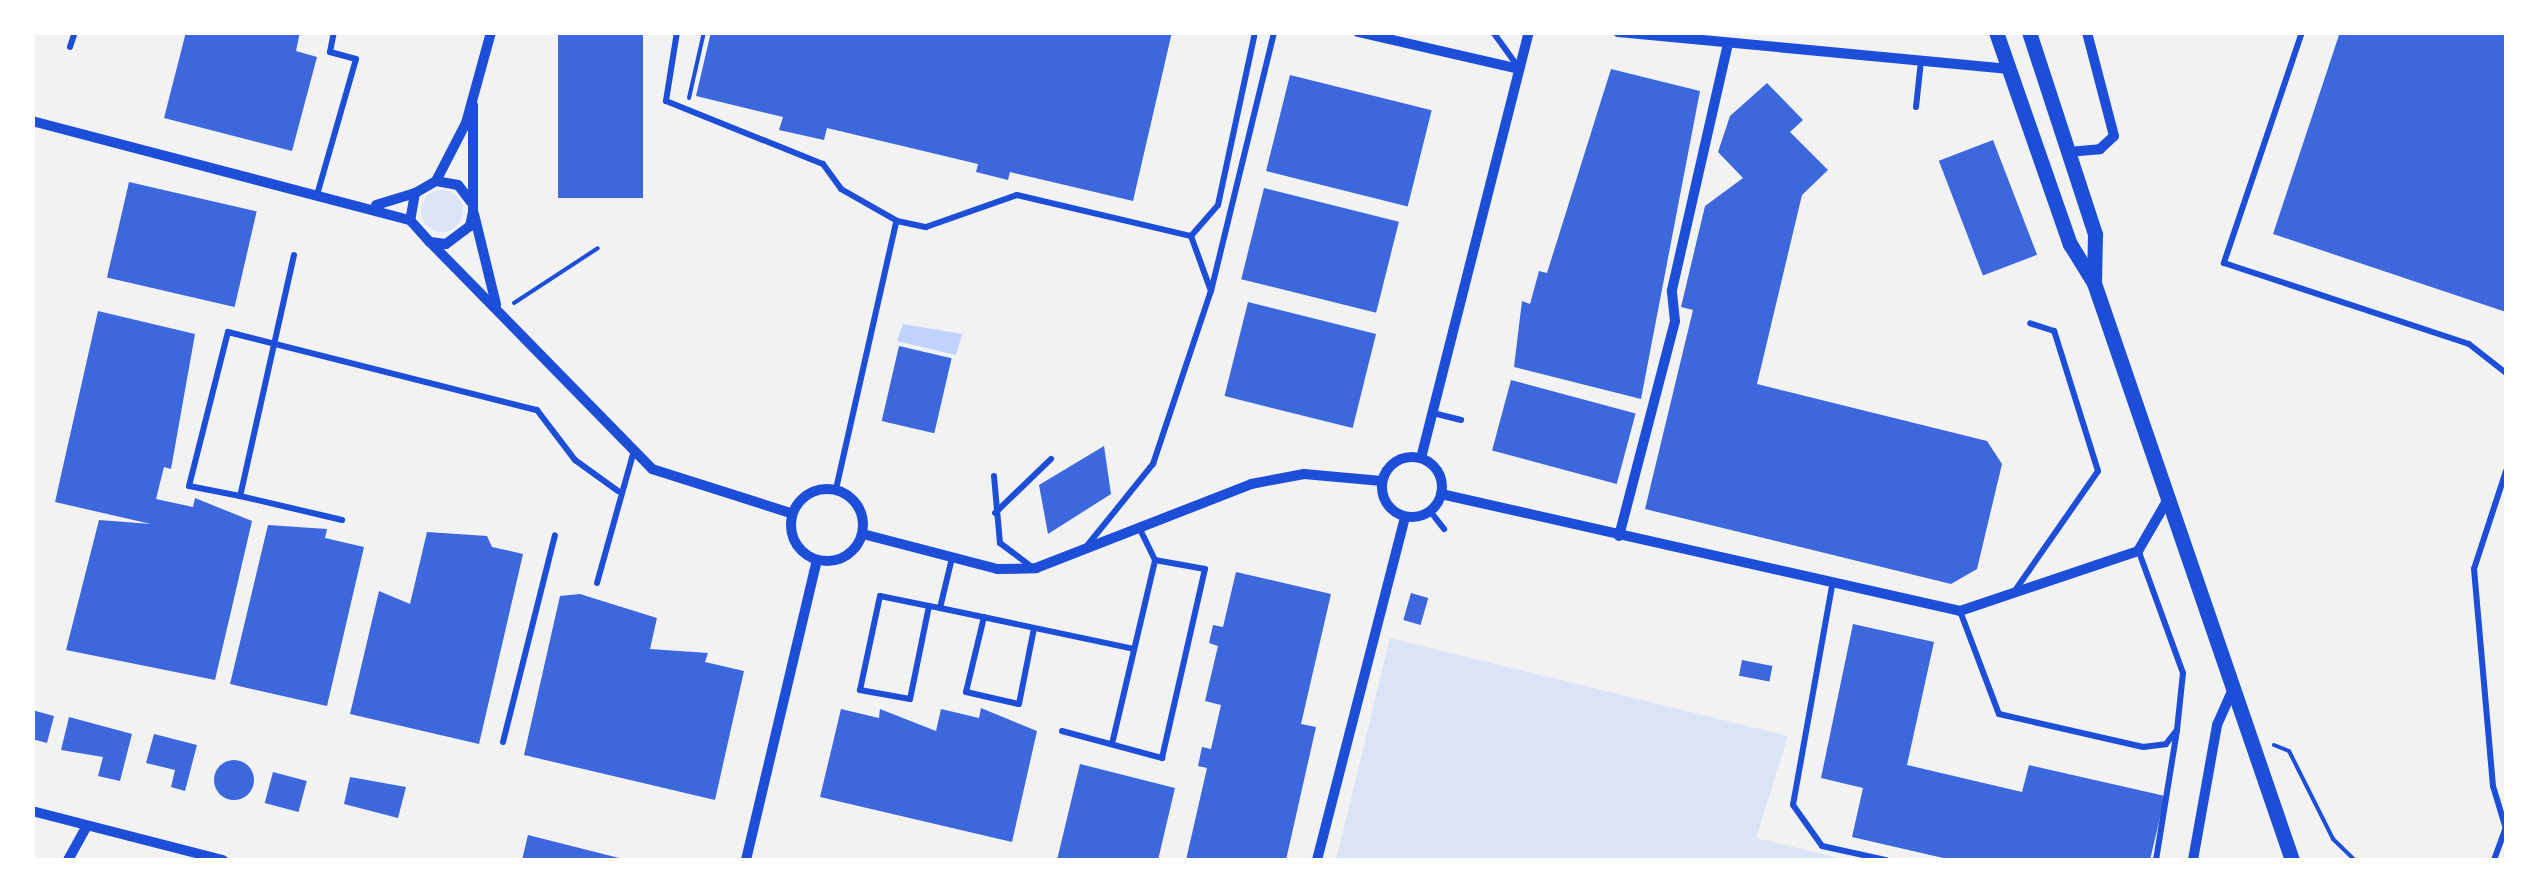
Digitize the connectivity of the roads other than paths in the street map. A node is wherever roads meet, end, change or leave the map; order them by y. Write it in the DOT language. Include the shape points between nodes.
graph roads {
  1 [pos="74,32"];
  2 [pos="334,32"];
  3 [pos="491,32"];
  4 [pos="677,32"];
  5 [pos="1255,32"];
  6 [pos="1274,32"];
  7 [pos="1358,32"];
  8 [pos="1494,32"];
  9 [pos="1529,32"];
  10 [pos="1618,32"];
  11 [pos="1996,32"];
  12 [pos="2029,32"];
  13 [pos="2088,32"];
  14 [pos="2302,32"];
  15 [pos="1728,43"];
  16 [pos="70,48"];
  17 [pos="1921,61"];
  18 [pos="1520,70"];
  19 [pos="2009,70"];
  20 [pos="473,106"];
  21 [pos="1916,107"];
  22 [pos="32,121"];
  23 [pos="2068,152"];
  24 [pos="436,181"];
  25 [pos="415,193"];
  26 [pos="317,196"];
  27 [pos="370,206"];
  28 [pos="472,207"];
  29 [pos="410,220"];
  30 [pos="896,222"];
  31 [pos="1191,236"];
  32 [pos="430,242"];
  33 [pos="294,254"];
  34 [pos="2094,283"];
  35 [pos="1211,291"];
  36 [pos="499,308"];
  37 [pos="2030,323"];
  38 [pos="274,344"];
  39 [pos="2506,373"];
  40 [pos="1432,413"];
  41 [pos="1460,420"];
  42 [pos="633,454"];
  43 [pos="1421,458"];
  44 [pos="1051,459"];
  45 [pos="2506,470"];
  46 [pos="994,476"];
  47 [pos="1382,481"];
  48 [pos="836,489"];
  49 [pos="618,492"];
  50 [pos="1441,494"];
  51 [pos="240,496"];
  52 [pos="2167,501"];
  53 [pos="1430,512"];
  54 [pos="792,513"];
  55 [pos="994,514"];
  56 [pos="1406,517"];
  57 [pos="342,520"];
  58 [pos="1444,529"];
  59 [pos="1142,531"];
  60 [pos="862,534"];
  61 [pos="556,536"];
  62 [pos="1620,536"];
  63 [pos="2138,551"];
  64 [pos="1082,552"];
  65 [pos="952,557"];
  66 [pos="817,560"];
  67 [pos="1156,560"];
  68 [pos="1036,568"];
  69 [pos="597,583"];
  70 [pos="1832,586"];
  71 [pos="2014,592"];
  72 [pos="929,606"];
  73 [pos="940,608"];
  74 [pos="1960,610"];
  75 [pos="984,617"];
  76 [pos="1034,628"];
  77 [pos="1134,649"];
  78 [pos="2233,689"];
  79 [pos="2177,730"];
  80 [pos="1062,731"];
  81 [pos="503,742"];
  82 [pos="1112,744"];
  83 [pos="32,812"];
  84 [pos="2506,826"];
  85 [pos="86,827"];
  86 [pos="68,860"];
  87 [pos="223,860"];
  88 [pos="746,860"];
  89 [pos="1316,860"];
  90 [pos="1886,860"];
  91 [pos="2156,860"];
  92 [pos="2193,860"];
  93 [pos="2292,860"];
  94 [pos="2494,860"];
  1 -- 16 [label="lane"];
  2 -- 26 [label="lane" via="330,52 356,59"];
  3 -- 20 [label="street"];
  4 -- 30 [label="lane" via="666,100 823,164 841,188"];
  5 -- 31 [label="lane" via="1218,205"];
  6 -- 35 [label="lane"];
  7 -- 18 [label="street"];
  8 -- 18 [label="lane"];
  9 -- 18 [label="street"];
  10 -- 15 [label="street"];
  11 -- 19 [label="main road"];
  12 -- 23 [label="main road"];
  13 -- 23 [label="street" via="2114,136 2100,149"];
  14 -- 39 [label="lane" via="2224,263 2469,344"];
  15 -- 17 [label="street"];
  15 -- 62 [label="street" via="1672,290 1675,321"];
  17 -- 19 [label="street"];
  17 -- 21 [label="lane"];
  18 -- 40 [label="street"];
  19 -- 34 [label="main road" via="2070,244"];
  20 -- 24 [label="street"];
  20 -- 28 [label="street"];
  22 -- 26 [label="street"];
  23 -- 34 [label="main road" via="2095,234"];
  24 -- 25 [label="street"];
  24 -- 28 [label="street" via="458,185"];
  25 -- 27 [label="street"];
  25 -- 29 [label="street"];
  26 -- 27 [label="street"];
  27 -- 29 [label="street"];
  28 -- 32 [label="street" via="460,238"];
  28 -- 36 [label="street"];
  29 -- 32 [label="street"];
  30 -- 31 [label="lane" via="926,227 1016,195"];
  30 -- 48 [label="lane"];
  31 -- 35 [label="lane"];
  32 -- 36 [label="street"];
  33 -- 38 [label="lane"];
  34 -- 52 [label="main road"];
  35 -- 64 [label="lane" via="1153,464"];
  36 -- 42 [label="street"];
  37 -- 71 [label="lane" via="2054,331 2098,471"];
  38 -- 49 [label="lane" via="538,410 575,460"];
  38 -- 51 [label="lane"];
  38 -- 51 [label="lane" via="228,332 189,486"];
  40 -- 41 [label="lane"];
  40 -- 43 [label="street"];
  42 -- 49 [label="lane"];
  42 -- 54 [label="street" via="688,484"];
  43 -- 47 [label="street" via="1395,461"];
  43 -- 50 [label="street" via="1437,469"];
  44 -- 55 [label="lane"];
  45 -- 84 [label="lane" via="2474,570 2493,786"];
  46 -- 55 [label="lane"];
  47 -- 56 [label="street" via="1384,500"];
  47 -- 59 [label="street" via="1304,474 1251,484"];
  48 -- 54 [label="street" via="818,488"];
  48 -- 60 [label="street" via="853,498"];
  49 -- 69 [label="lane"];
  50 -- 53 [label="street"];
  50 -- 62 [label="street"];
  51 -- 57 [label="lane"];
  52 -- 63 [label="street"];
  52 -- 78 [label="main road"];
  53 -- 56 [label="street"];
  53 -- 58 [label="lane"];
  54 -- 66 [label="street" via="800,550"];
  55 -- 68 [label="lane" via="1000,543"];
  56 -- 89 [label="street"];
  59 -- 64 [label="street"];
  59 -- 67 [label="lane"];
  60 -- 65 [label="street"];
  60 -- 66 [label="street" via="853,551"];
  61 -- 81 [label="lane"];
  62 -- 70 [label="street"];
  63 -- 71 [label="street"];
  63 -- 79 [label="lane" via="2183,672"];
  64 -- 68 [label="street"];
  65 -- 68 [label="street"];
  65 -- 73 [label="lane"];
  66 -- 88 [label="street"];
  67 -- 77 [label="lane"];
  67 -- 82 [label="lane" via="1205,568 1162,758"];
  70 -- 74 [label="street"];
  70 -- 90 [label="lane" via="1793,805 1822,846"];
  71 -- 74 [label="street"];
  72 -- 72 [label="lane" via="880,596 860,690 910,699"];
  72 -- 73 [label="lane"];
  73 -- 75 [label="lane"];
  74 -- 79 [label="lane" via="1998,714 2143,748 2166,744"];
  75 -- 76 [label="lane"];
  75 -- 76 [label="lane" via="966,692 1019,704"];
  76 -- 77 [label="lane"];
  77 -- 82 [label="lane"];
  78 -- 92 [label="street" via="2217,725"];
  78 -- 93 [label="main road"];
  79 -- 91 [label="lane"];
  80 -- 82 [label="lane"];
  83 -- 85 [label="street"];
  84 -- 94 [label="lane"];
  85 -- 86 [label="street"];
  85 -- 87 [label="street"];
}
